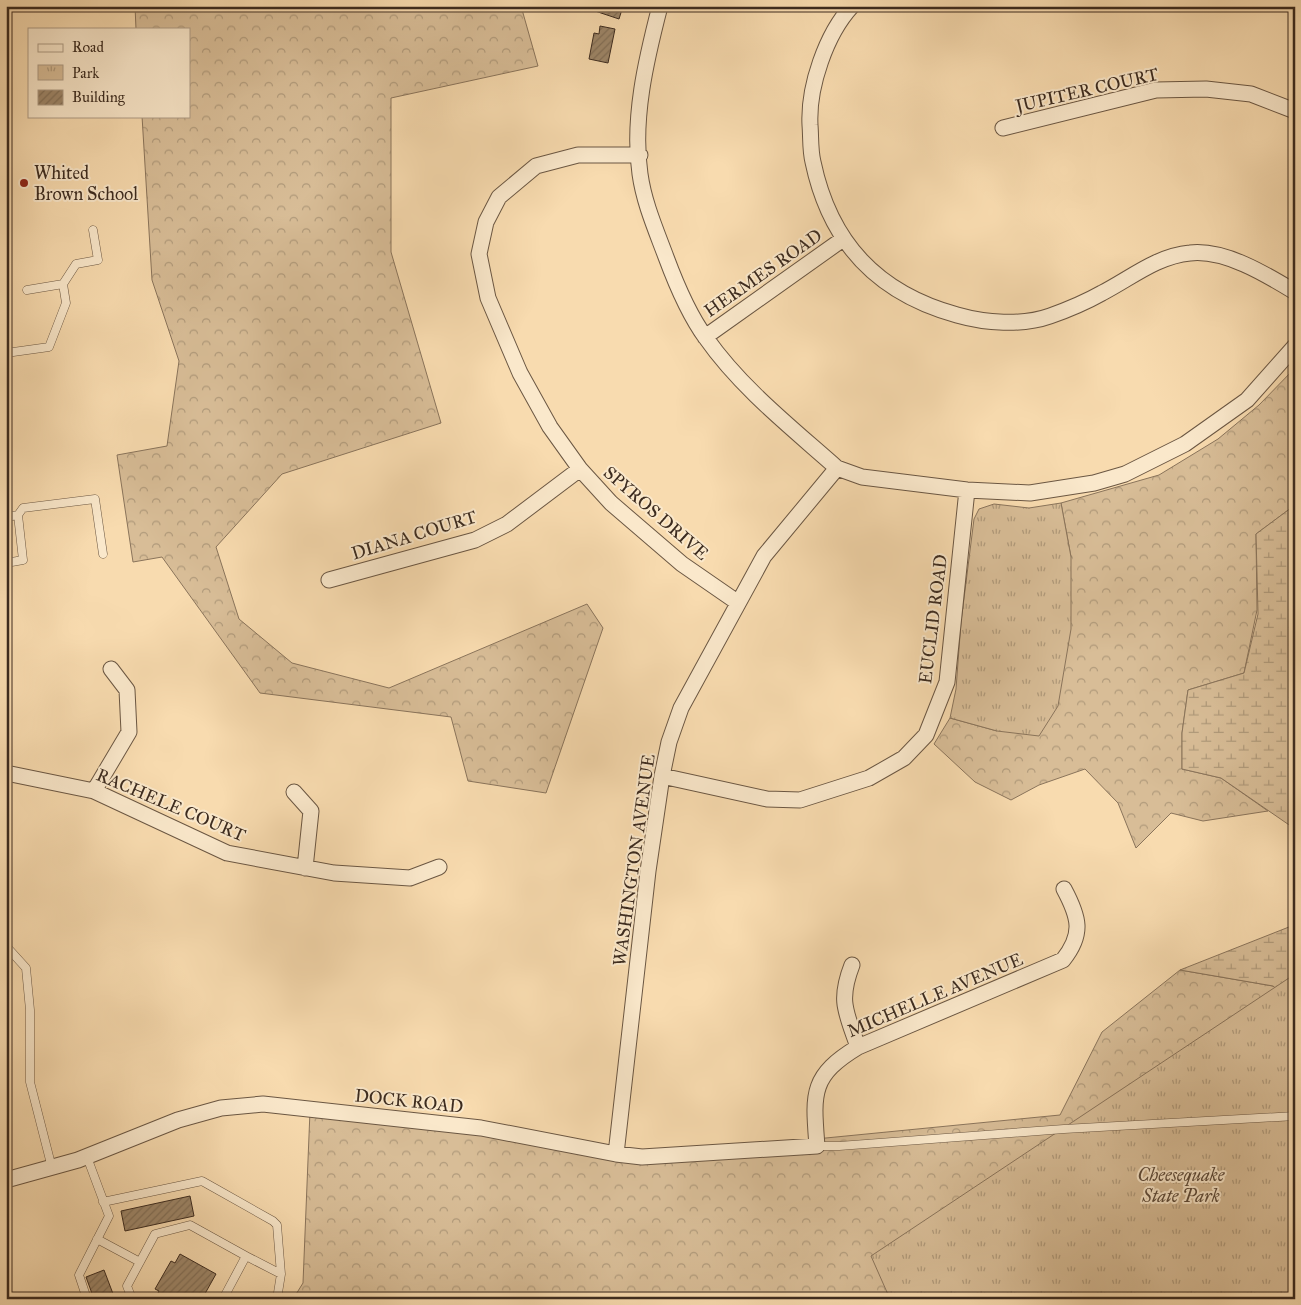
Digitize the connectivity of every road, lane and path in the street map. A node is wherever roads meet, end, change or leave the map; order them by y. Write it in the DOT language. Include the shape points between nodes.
graph roads {
  1 [pos="660,6"];
  2 [pos="852,6"];
  3 [pos="1295,111"];
  4 [pos="1003,128"];
  5 [pos="640,155"];
  6 [pos="94,230"];
  7 [pos="843,239"];
  8 [pos="63,284"];
  9 [pos="27,290"];
  10 [pos="1295,292"];
  11 [pos="705,338"];
  12 [pos="1295,346"];
  13 [pos="6,354"];
  14 [pos="838,468"];
  15 [pos="580,469"];
  16 [pos="967,490"];
  17 [pos="18,515"];
  18 [pos="6,516"];
  19 [pos="103,554"];
  20 [pos="6,563"];
  21 [pos="329,580"];
  22 [pos="738,602"];
  23 [pos="111,669"];
  24 [pos="6,773"];
  25 [pos="662,776"];
  26 [pos="94,791"];
  27 [pos="294,792"];
  28 [pos="439,867"];
  29 [pos="305,868"];
  30 [pos="1064,889"];
  31 [pos="6,946"];
  32 [pos="852,965"];
  33 [pos="858,1047"];
  34 [pos="1295,1116"];
  35 [pos="817,1146"];
  36 [pos="616,1154"];
  37 [pos="87,1157"];
  38 [pos="52,1168"];
  39 [pos="6,1180"];
  40 [pos="103,1202"];
  41 [pos="97,1239"];
  42 [pos="246,1256"];
  43 [pos="140,1262"];
  44 [pos="280,1274"];
  45 [pos="87,1299"];
  46 [pos="132,1299"];
  47 [pos="223,1299"];
  48 [pos="277,1299"];
  1 -- 5 [label="street" via="645,67 639,128"];
  2 -- 7 [label="street" via="821,60 809,107 812,161 823,201"];
  3 -- 4 [label="street, JUPITER COURT" via="1251,94 1206,89 1156,90"];
  5 -- 11 [label="street" via="640,174 650,214 675,281"];
  5 -- 15 [label="street, SPYROS DRIVE" via="578,156 536,166 499,197 486,222 479,254 488,298 520,373 550,427"];
  6 -- 8 [label="lane" via="98,260 76,264"];
  7 -- 10 [label="street" via="865,266 896,291 928,307 971,319 1008,322 1048,317 1101,294 1160,260 1191,252 1242,263"];
  7 -- 11 [label="street, HERMES ROAD"];
  8 -- 9 [label="lane"];
  8 -- 13 [label="lane" via="66,302 49,347"];
  11 -- 14 [label="street" via="739,378"];
  12 -- 16 [label="street" via="1247,400 1185,444 1151,463 1094,483 1030,493"];
  14 -- 16 [label="street" via="862,477"];
  14 -- 22 [label="street, WASHINGTON AVENUE" via="764,556"];
  15 -- 21 [label="street, DIANA COURT" via="507,524 474,540"];
  15 -- 22 [label="street, SPYROS DRIVE" via="611,503 682,564"];
  16 -- 25 [label="street, EUCLID ROAD" via="947,682 926,735 904,758 868,778 800,800 767,799"];
  17 -- 18 [label="lane"];
  17 -- 19 [label="lane" via="23,508 96,499"];
  17 -- 20 [label="lane" via="24,560"];
  22 -- 25 [label="street, WASHINGTON AVENUE" via="681,708"];
  23 -- 26 [label="street" via="127,690 129,732"];
  24 -- 26 [label="street, RACHELE COURT"];
  25 -- 36 [label="street, WASHINGTON AVENUE"];
  26 -- 29 [label="street, RACHELE COURT" via="227,853"];
  27 -- 29 [label="street" via="311,811"];
  28 -- 29 [label="street, RACHELE COURT" via="410,878"];
  30 -- 33 [label="street, MICHELLE AVENUE" via="1076,911 1078,933 1063,960"];
  31 -- 38 [label="lane" via="26,968 30,1010 30,1082"];
  32 -- 33 [label="street" via="845,983 843,1003"];
  33 -- 35 [label="street, MICHELLE AVENUE" via="840,1058 816,1088"];
  34 -- 35 [label="lane"];
  35 -- 36 [label="street, DOCK ROAD" via="660,1157"];
  36 -- 37 [label="street, DOCK ROAD" via="481,1128 263,1104 221,1108 178,1120"];
  37 -- 38 [label="street, DOCK ROAD"];
  37 -- 40 [label="lane"];
  38 -- 39 [label="street, DOCK ROAD"];
  40 -- 41 [label="lane" via="109,1216"];
  40 -- 44 [label="lane" via="202,1181 273,1221 279,1232"];
  41 -- 43 [label="lane"];
  41 -- 45 [label="lane" via="79,1275"];
  42 -- 43 [label="lane" via="190,1225 154,1234"];
  42 -- 44 [label="lane"];
  42 -- 47 [label="lane"];
  43 -- 46 [label="lane" via="127,1286"];
  44 -- 48 [label="lane"];
}
